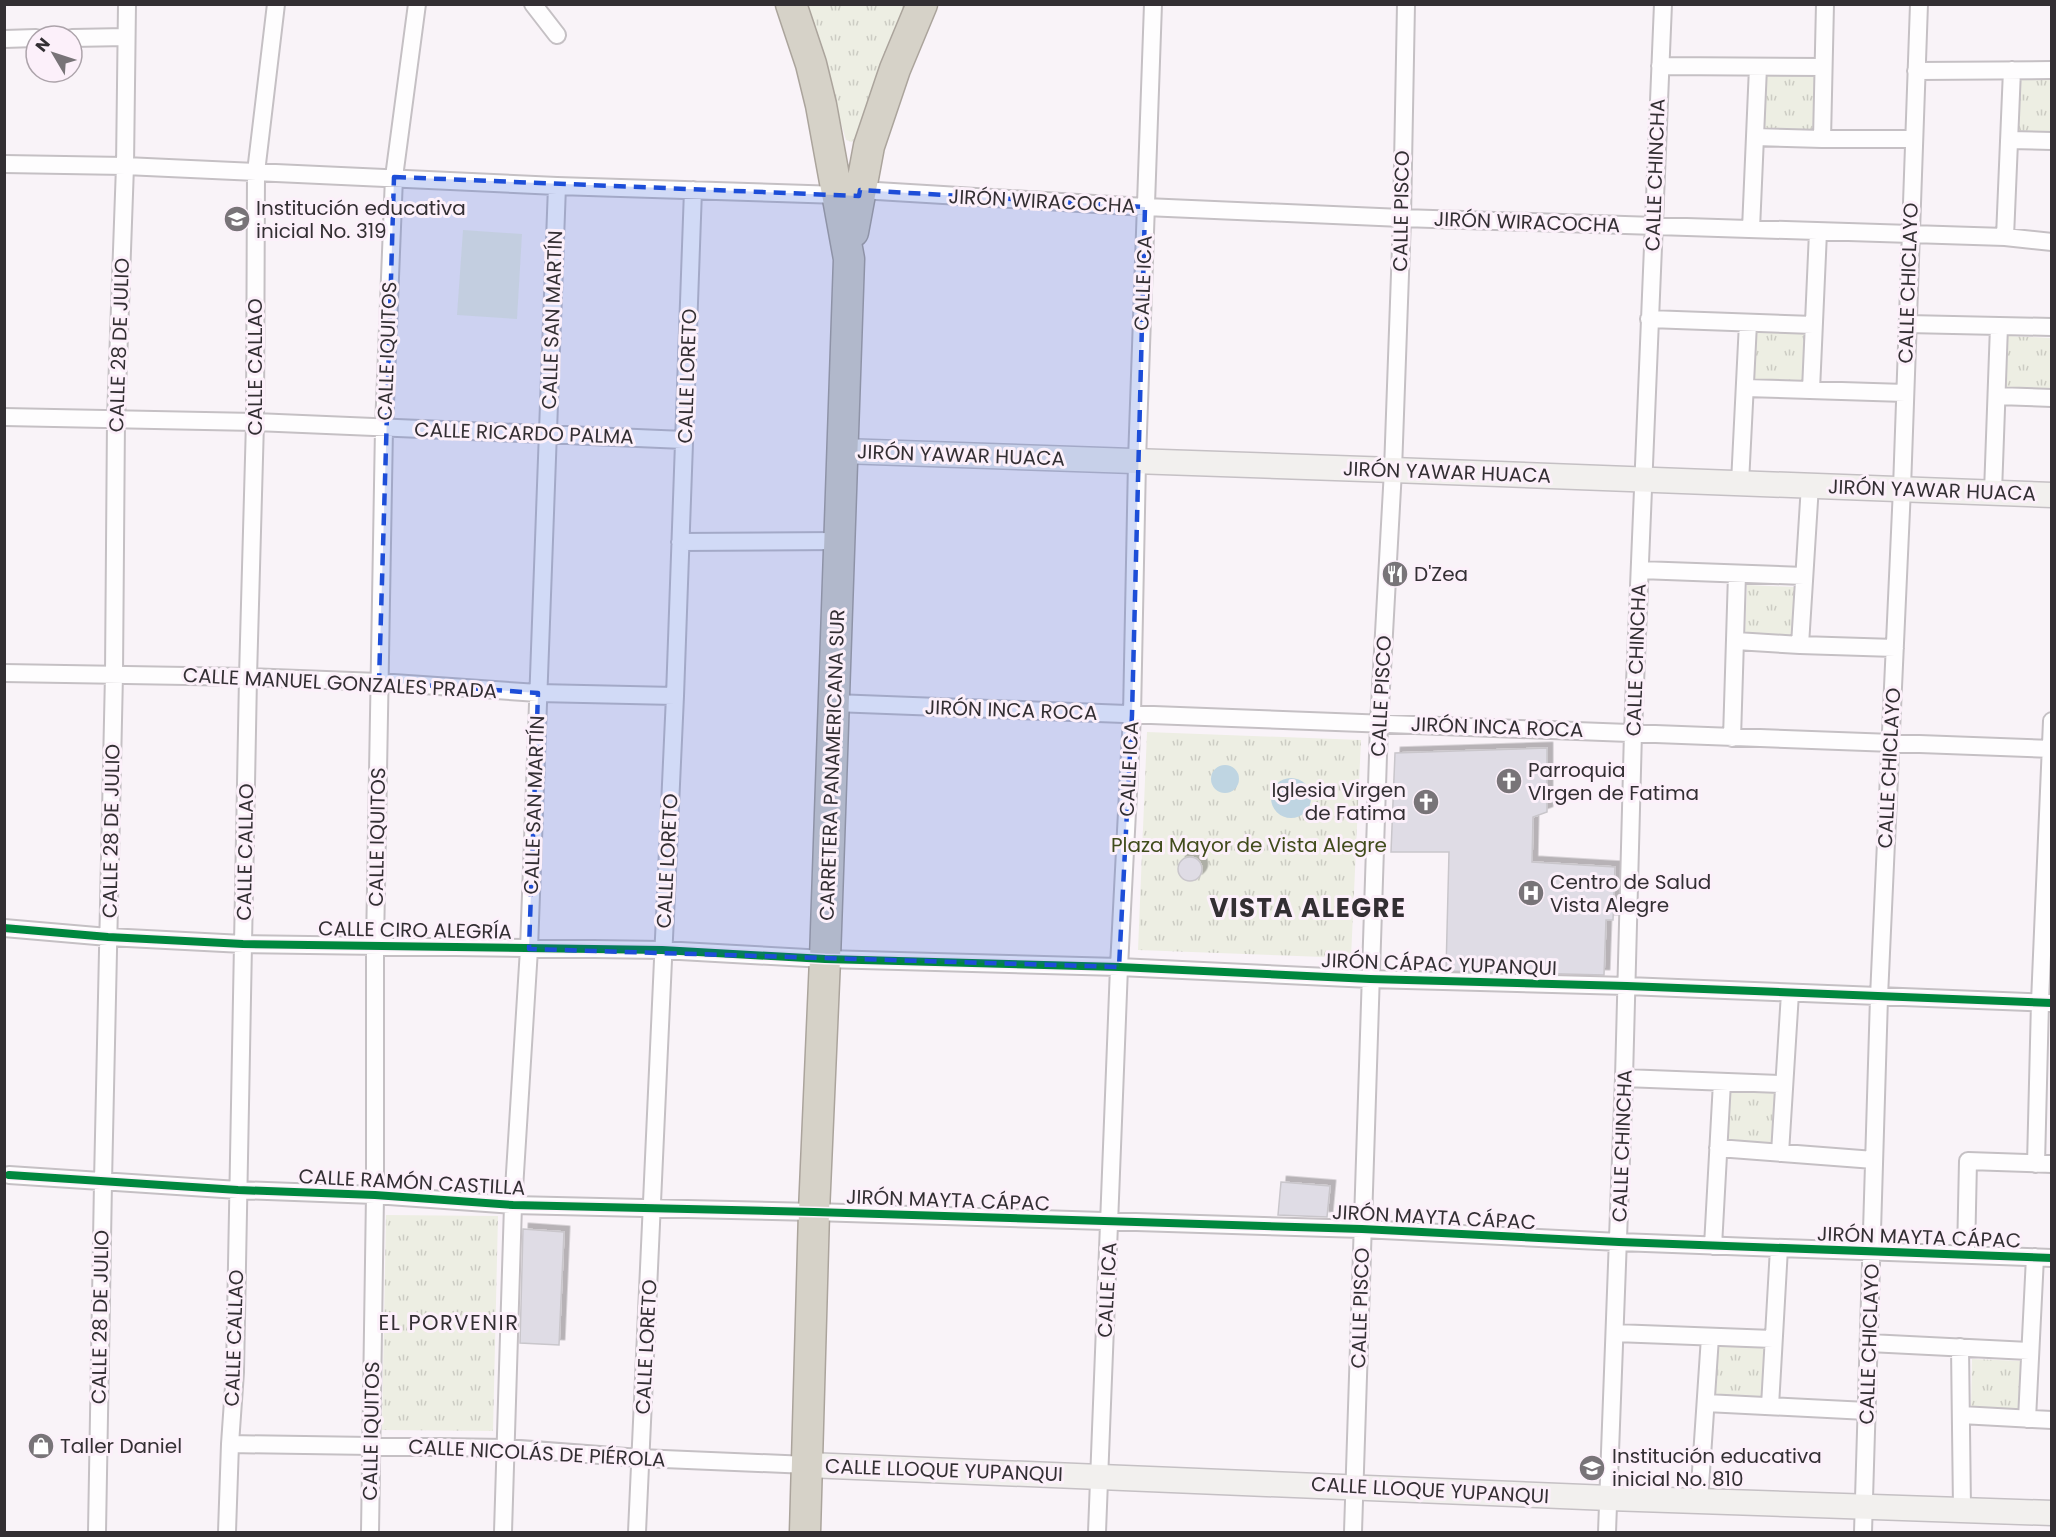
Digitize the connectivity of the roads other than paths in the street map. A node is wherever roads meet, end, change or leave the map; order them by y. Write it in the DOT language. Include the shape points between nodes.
graph roads {
  1 [pos="127,4"];
  2 [pos="276,4"];
  3 [pos="417,4"];
  4 [pos="533,4"];
  5 [pos="791,4"];
  6 [pos="922,4"];
  7 [pos="1153,4"];
  8 [pos="1406,4"];
  9 [pos="1663,4"];
  10 [pos="1825,4"];
  11 [pos="1919,4"];
  12 [pos="556,35"];
  13 [pos="126,37"];
  14 [pos="24,38"];
  15 [pos="84,38"];
  16 [pos="4,39"];
  17 [pos="1660,66"];
  18 [pos="1758,67"];
  19 [pos="1823,67"];
  20 [pos="2012,70"];
  21 [pos="2052,70"];
  22 [pos="1916,71"];
  23 [pos="1755,137"];
  24 [pos="1914,138"];
  25 [pos="1822,139"];
  26 [pos="2009,140"];
  27 [pos="2052,141"];
  28 [pos="4,164"];
  29 [pos="125,166"];
  30 [pos="256,172"];
  31 [pos="394,177"];
  32 [pos="557,186"];
  33 [pos="693,190"];
  34 [pos="849,193"];
  35 [pos="1145,207"];
  36 [pos="1402,218"];
  37 [pos="1653,225"];
  38 [pos="1751,229"];
  39 [pos="1818,232"];
  40 [pos="1910,235"];
  41 [pos="2005,237"];
  42 [pos="2052,242"];
  43 [pos="1649,319"];
  44 [pos="1748,323"];
  45 [pos="1907,324"];
  46 [pos="1814,325"];
  47 [pos="1999,326"];
  48 [pos="2052,327"];
  49 [pos="1745,388"];
  50 [pos="1811,390"];
  51 [pos="1905,393"];
  52 [pos="1997,396"];
  53 [pos="2052,398"];
  54 [pos="4,417"];
  55 [pos="116,419"];
  56 [pos="255,422"];
  57 [pos="384,428"];
  58 [pos="548,433"];
  59 [pos="684,440"];
  60 [pos="842,451"];
  61 [pos="1137,461"];
  62 [pos="1393,470"];
  63 [pos="1643,480"];
  64 [pos="1740,483"];
  65 [pos="1810,485"];
  66 [pos="1902,488"];
  67 [pos="1993,492"];
  68 [pos="2052,495"];
  69 [pos="680,542"];
  70 [pos="839,542"];
  71 [pos="1640,570"];
  72 [pos="1737,574"];
  73 [pos="1804,576"];
  74 [pos="1736,641"];
  75 [pos="1800,645"];
  76 [pos="1895,648"];
  77 [pos="4,673"];
  78 [pos="114,674"];
  79 [pos="248,677"];
  80 [pos="380,682"];
  81 [pos="538,693"];
  82 [pos="675,696"];
  83 [pos="834,703"];
  84 [pos="1132,715"];
  85 [pos="2052,721"];
  86 [pos="1379,724"];
  87 [pos="1634,732"];
  88 [pos="1732,738"];
  89 [pos="1890,742"];
  90 [pos="2051,749"];
  91 [pos="4,928"];
  92 [pos="108,937"];
  93 [pos="243,944"];
  94 [pos="375,945"];
  95 [pos="529,949"];
  96 [pos="662,950"];
  97 [pos="825,959"];
  98 [pos="1119,967"];
  99 [pos="1370,979"];
  100 [pos="1628,986"];
  101 [pos="1790,993"];
  102 [pos="1879,997"];
  103 [pos="2046,1003"];
  104 [pos="1624,1078"];
  105 [pos="1722,1082"];
  106 [pos="1783,1084"];
  107 [pos="1718,1148"];
  108 [pos="1780,1153"];
  109 [pos="1874,1160"];
  110 [pos="2044,1164"];
  111 [pos="9,1175"];
  112 [pos="103,1182"];
  113 [pos="238,1190"];
  114 [pos="375,1195"];
  115 [pos="513,1205"];
  116 [pos="652,1208"];
  117 [pos="814,1212"];
  118 [pos="1110,1222"];
  119 [pos="1362,1229"];
  120 [pos="1619,1242"];
  121 [pos="1713,1246"];
  122 [pos="1779,1248"];
  123 [pos="1872,1252"];
  124 [pos="1966,1255"];
  125 [pos="2043,1257"];
  126 [pos="1615,1333"];
  127 [pos="1710,1337"];
  128 [pos="1773,1339"];
  129 [pos="1869,1342"];
  130 [pos="1960,1347"];
  131 [pos="2030,1351"];
  132 [pos="1706,1403"];
  133 [pos="1770,1406"];
  134 [pos="1867,1411"];
  135 [pos="1961,1415"];
  136 [pos="2026,1419"];
  137 [pos="2052,1420"];
  138 [pos="230,1444"];
  139 [pos="371,1446"];
  140 [pos="506,1448"];
  141 [pos="640,1458"];
  142 [pos="808,1465"];
  143 [pos="1098,1477"];
  144 [pos="1355,1486"];
  145 [pos="1609,1498"];
  146 [pos="1699,1501"];
  147 [pos="1864,1506"];
  148 [pos="1962,1509"];
  149 [pos="2052,1513"];
  150 [pos="97,1533"];
  151 [pos="227,1533"];
  152 [pos="369,1533"];
  153 [pos="504,1533"];
  154 [pos="637,1533"];
  155 [pos="805,1533"];
  156 [pos="1097,1533"];
  157 [pos="1353,1533"];
  158 [pos="1607,1533"];
  159 [pos="1863,1533"];
  1 -- 13 [label="street, CALLE 28 DE JULIO"];
  2 -- 30 [label="street, CALLE CALLAO"];
  3 -- 31 [label="street, CALLE IQUITOS"];
  4 -- 12 [label="street"];
  5 -- 34 [label="highway"];
  6 -- 34 [label="highway, CARRETERA PANAMERICANA SUR"];
  7 -- 35 [label="street, CALLE ICA"];
  8 -- 36 [label="street, CALLE PISCO"];
  9 -- 17 [label="street, CALLE CHINCHA"];
  10 -- 19 [label="street"];
  11 -- 22 [label="street, CALLE CHICLAYO"];
  13 -- 15 [label="street"];
  13 -- 29 [label="street, CALLE 28 DE JULIO"];
  14 -- 16 [label="street"];
  17 -- 18 [label="street"];
  17 -- 37 [label="street, CALLE CHINCHA"];
  18 -- 19 [label="street"];
  18 -- 23 [label="street"];
  19 -- 25 [label="street"];
  20 -- 21 [label="street"];
  20 -- 22 [label="street"];
  20 -- 26 [label="street"];
  22 -- 24 [label="street, CALLE CHICLAYO"];
  23 -- 25 [label="street"];
  23 -- 38 [label="street"];
  24 -- 25 [label="street"];
  24 -- 40 [label="street, CALLE CHICLAYO"];
  26 -- 27 [label="street"];
  26 -- 41 [label="street"];
  28 -- 29 [label="street, JIRÓN WIRACOCHA"];
  29 -- 30 [label="street, JIRÓN WIRACOCHA"];
  29 -- 55 [label="street, CALLE 28 DE JULIO"];
  30 -- 31 [label="street, JIRÓN WIRACOCHA"];
  30 -- 56 [label="street, CALLE CALLAO"];
  31 -- 32 [label="street, JIRÓN WIRACOCHA"];
  31 -- 57 [label="street, CALLE IQUITOS"];
  32 -- 33 [label="street, JIRÓN WIRACOCHA"];
  32 -- 58 [label="street, CALLE SAN MARTÍN"];
  33 -- 34 [label="street, JIRÓN WIRACOCHA"];
  33 -- 59 [label="street, CALLE LORETO"];
  34 -- 35 [label="street, JIRÓN WIRACOCHA"];
  34 -- 60 [label="highway, CARRETERA PANAMERICANA SUR"];
  35 -- 36 [label="street, JIRÓN WIRACOCHA"];
  35 -- 61 [label="street, CALLE ICA"];
  36 -- 37 [label="street, JIRÓN WIRACOCHA"];
  36 -- 62 [label="street, CALLE PISCO"];
  37 -- 38 [label="street, JIRÓN WIRACOCHA"];
  37 -- 43 [label="street, CALLE CHINCHA"];
  38 -- 39 [label="street, JIRÓN WIRACOCHA"];
  39 -- 40 [label="street, JIRÓN WIRACOCHA"];
  39 -- 46 [label="street"];
  40 -- 41 [label="street, JIRÓN WIRACOCHA"];
  40 -- 45 [label="street, CALLE CHICLAYO"];
  41 -- 42 [label="street, JIRÓN WIRACOCHA"];
  43 -- 44 [label="street"];
  43 -- 63 [label="street, CALLE CHINCHA"];
  44 -- 46 [label="street"];
  44 -- 49 [label="street"];
  45 -- 47 [label="street"];
  45 -- 51 [label="street, CALLE CHICLAYO"];
  46 -- 50 [label="street"];
  47 -- 48 [label="street"];
  47 -- 52 [label="street"];
  49 -- 50 [label="street"];
  49 -- 64 [label="street"];
  50 -- 51 [label="street"];
  51 -- 66 [label="street, CALLE CHICLAYO"];
  52 -- 53 [label="street"];
  52 -- 67 [label="street"];
  54 -- 55 [label="street, CALLE RICARDO PALMA"];
  55 -- 56 [label="street, CALLE RICARDO PALMA"];
  55 -- 78 [label="street, CALLE 28 DE JULIO"];
  56 -- 57 [label="street, CALLE RICARDO PALMA"];
  56 -- 79 [label="street, CALLE CALLAO"];
  57 -- 58 [label="street, CALLE RICARDO PALMA"];
  57 -- 80 [label="street, CALLE IQUITOS"];
  58 -- 59 [label="street, CALLE RICARDO PALMA"];
  58 -- 81 [label="street, CALLE SAN MARTÍN"];
  59 -- 69 [label="street, CALLE LORETO"];
  60 -- 61 [label="street, JIRÓN YAWAR HUACA"];
  60 -- 70 [label="highway, CARRETERA PANAMERICANA SUR"];
  61 -- 62 [label="street, JIRÓN YAWAR HUACA"];
  61 -- 84 [label="street, CALLE ICA"];
  62 -- 63 [label="street, JIRÓN YAWAR HUACA"];
  62 -- 86 [label="street, CALLE PISCO"];
  63 -- 64 [label="street, JIRÓN YAWAR HUACA"];
  63 -- 71 [label="street, CALLE CHINCHA"];
  64 -- 65 [label="street, JIRÓN YAWAR HUACA"];
  65 -- 66 [label="street, JIRÓN YAWAR HUACA"];
  65 -- 73 [label="street"];
  66 -- 67 [label="street, JIRÓN YAWAR HUACA"];
  66 -- 76 [label="street, CALLE CHICLAYO"];
  67 -- 68 [label="street, JIRÓN YAWAR HUACA"];
  69 -- 70 [label="street"];
  69 -- 82 [label="street, CALLE LORETO"];
  70 -- 83 [label="highway, CARRETERA PANAMERICANA SUR"];
  71 -- 72 [label="street"];
  71 -- 87 [label="street, CALLE CHINCHA"];
  72 -- 73 [label="street"];
  72 -- 74 [label="street"];
  73 -- 75 [label="street"];
  74 -- 75 [label="street"];
  74 -- 88 [label="street"];
  75 -- 76 [label="street"];
  76 -- 89 [label="street, CALLE CHICLAYO"];
  77 -- 78 [label="street, CALLE MANUEL GONZALES PRADA"];
  78 -- 79 [label="street, CALLE MANUEL GONZALES PRADA"];
  78 -- 92 [label="street, CALLE 28 DE JULIO"];
  79 -- 80 [label="street, CALLE MANUEL GONZALES PRADA"];
  79 -- 93 [label="street, CALLE CALLAO"];
  80 -- 81 [label="street, CALLE MANUEL GONZALES PRADA"];
  80 -- 94 [label="street, CALLE IQUITOS"];
  81 -- 82 [label="street, CALLE MANUEL GONZALES PRADA"];
  81 -- 95 [label="street, CALLE SAN MARTÍN"];
  82 -- 96 [label="street, CALLE LORETO"];
  83 -- 84 [label="street, JIRÓN INCA ROCA"];
  83 -- 97 [label="highway, CARRETERA PANAMERICANA SUR"];
  84 -- 86 [label="street, JIRÓN INCA ROCA"];
  84 -- 98 [label="street, CALLE ICA"];
  85 -- 90 [label="street"];
  86 -- 87 [label="street, JIRÓN INCA ROCA"];
  86 -- 99 [label="street, CALLE PISCO"];
  87 -- 88 [label="street, JIRÓN INCA ROCA"];
  87 -- 100 [label="street, CALLE CHINCHA"];
  88 -- 89 [label="street, JIRÓN INCA ROCA"];
  89 -- 90 [label="street, JIRÓN INCA ROCA"];
  89 -- 102 [label="street, CALLE CHICLAYO"];
  90 -- 103 [label="street"];
  91 -- 92 [label="street, CALLE CIRO ALEGRÍA"];
  92 -- 93 [label="street, CALLE CIRO ALEGRÍA"];
  92 -- 112 [label="street, CALLE 28 DE JULIO"];
  93 -- 94 [label="street, CALLE CIRO ALEGRÍA"];
  93 -- 113 [label="street, CALLE CALLAO"];
  94 -- 95 [label="street, CALLE CIRO ALEGRÍA"];
  94 -- 114 [label="street, CALLE IQUITOS"];
  95 -- 96 [label="street, CALLE CIRO ALEGRÍA"];
  95 -- 115 [label="street, CALLE SAN MARTÍN"];
  96 -- 97 [label="street, CALLE CIRO ALEGRÍA"];
  96 -- 116 [label="street, CALLE LORETO"];
  97 -- 98 [label="street, JIRÓN CÁPAC YUPANQUI"];
  97 -- 117 [label="highway, CARRETERA PANAMERICANA SUR"];
  98 -- 99 [label="street, JIRÓN CÁPAC YUPANQUI"];
  98 -- 118 [label="street, CALLE ICA"];
  99 -- 100 [label="street, JIRÓN CÁPAC YUPANQUI"];
  99 -- 119 [label="street, CALLE PISCO"];
  100 -- 101 [label="street, JIRÓN CÁPAC YUPANQUI"];
  100 -- 104 [label="street, CALLE CHINCHA"];
  101 -- 102 [label="street, JIRÓN CÁPAC YUPANQUI"];
  101 -- 106 [label="street"];
  102 -- 103 [label="street, JIRÓN CÁPAC YUPANQUI"];
  102 -- 109 [label="street, CALLE CHICLAYO"];
  103 -- 110 [label="street"];
  104 -- 105 [label="street"];
  104 -- 120 [label="street, CALLE CHINCHA"];
  105 -- 106 [label="street"];
  105 -- 107 [label="street"];
  106 -- 108 [label="street"];
  107 -- 108 [label="street"];
  107 -- 121 [label="street"];
  108 -- 109 [label="street"];
  109 -- 123 [label="street, CALLE CHICLAYO"];
  110 -- 124 [label="street" via="1968,1161"];
  111 -- 112 [label="street, CALLE RAMÓN CASTILLA"];
  112 -- 113 [label="street, CALLE RAMÓN CASTILLA"];
  112 -- 150 [label="street, CALLE 28 DE JULIO"];
  113 -- 114 [label="street, CALLE RAMÓN CASTILLA"];
  113 -- 138 [label="street, CALLE CALLAO"];
  114 -- 115 [label="street, CALLE RAMÓN CASTILLA"];
  114 -- 139 [label="street, CALLE IQUITOS"];
  115 -- 116 [label="street, CALLE RAMÓN CASTILLA"];
  115 -- 140 [label="street, CALLE SAN MARTÍN"];
  116 -- 117 [label="street, CALLE RAMÓN CASTILLA"];
  116 -- 141 [label="street, CALLE LORETO"];
  117 -- 118 [label="street, JIRÓN MAYTA CÁPAC"];
  117 -- 142 [label="highway, CARRETERA PANAMERICANA SUR"];
  118 -- 119 [label="street, JIRÓN MAYTA CÁPAC"];
  118 -- 143 [label="street, CALLE ICA"];
  119 -- 120 [label="street, JIRÓN MAYTA CÁPAC"];
  119 -- 144 [label="street, CALLE PISCO"];
  120 -- 121 [label="street, JIRÓN MAYTA CÁPAC"];
  120 -- 126 [label="street, CALLE CHINCHA"];
  121 -- 122 [label="street, JIRÓN MAYTA CÁPAC"];
  122 -- 123 [label="street, JIRÓN MAYTA CÁPAC"];
  122 -- 128 [label="street"];
  123 -- 124 [label="street, JIRÓN MAYTA CÁPAC"];
  123 -- 129 [label="street, CALLE CHICLAYO"];
  124 -- 125 [label="street, JIRÓN MAYTA CÁPAC"];
  125 -- 131 [label="street"];
  126 -- 127 [label="street"];
  126 -- 145 [label="street, CALLE CHINCHA"];
  127 -- 128 [label="street"];
  127 -- 132 [label="street"];
  128 -- 133 [label="street"];
  129 -- 130 [label="street"];
  129 -- 134 [label="street, CALLE CHICLAYO"];
  130 -- 131 [label="street"];
  130 -- 135 [label="street"];
  131 -- 136 [label="street"];
  132 -- 133 [label="street"];
  132 -- 146 [label="street"];
  133 -- 134 [label="street"];
  134 -- 147 [label="street, CALLE CHICLAYO"];
  135 -- 136 [label="street"];
  135 -- 148 [label="street"];
  136 -- 137 [label="street"];
  138 -- 139 [label="street, CALLE NICOLÁS DE PIÉROLA"];
  138 -- 151 [label="street, CALLE CALLAO"];
  139 -- 140 [label="street, CALLE NICOLÁS DE PIÉROLA"];
  139 -- 152 [label="street, CALLE IQUITOS"];
  140 -- 141 [label="street, CALLE NICOLÁS DE PIÉROLA"];
  140 -- 153 [label="street, CALLE SAN MARTÍN"];
  141 -- 142 [label="street, CALLE NICOLÁS DE PIÉROLA"];
  141 -- 154 [label="street, CALLE LORETO"];
  142 -- 143 [label="street, CALLE LLOQUE YUPANQUI"];
  142 -- 155 [label="highway, CARRETERA PANAMERICANA SUR"];
  143 -- 144 [label="street, CALLE LLOQUE YUPANQUI"];
  143 -- 156 [label="street, CALLE ICA"];
  144 -- 145 [label="street, CALLE LLOQUE YUPANQUI"];
  144 -- 157 [label="street, CALLE PISCO"];
  145 -- 146 [label="street, CALLE LLOQUE YUPANQUI"];
  145 -- 158 [label="street, CALLE CHINCHA"];
  146 -- 147 [label="street, CALLE LLOQUE YUPANQUI"];
  147 -- 148 [label="street, CALLE LLOQUE YUPANQUI"];
  147 -- 159 [label="street, CALLE CHICLAYO"];
  148 -- 149 [label="street, CALLE LLOQUE YUPANQUI"];
}
